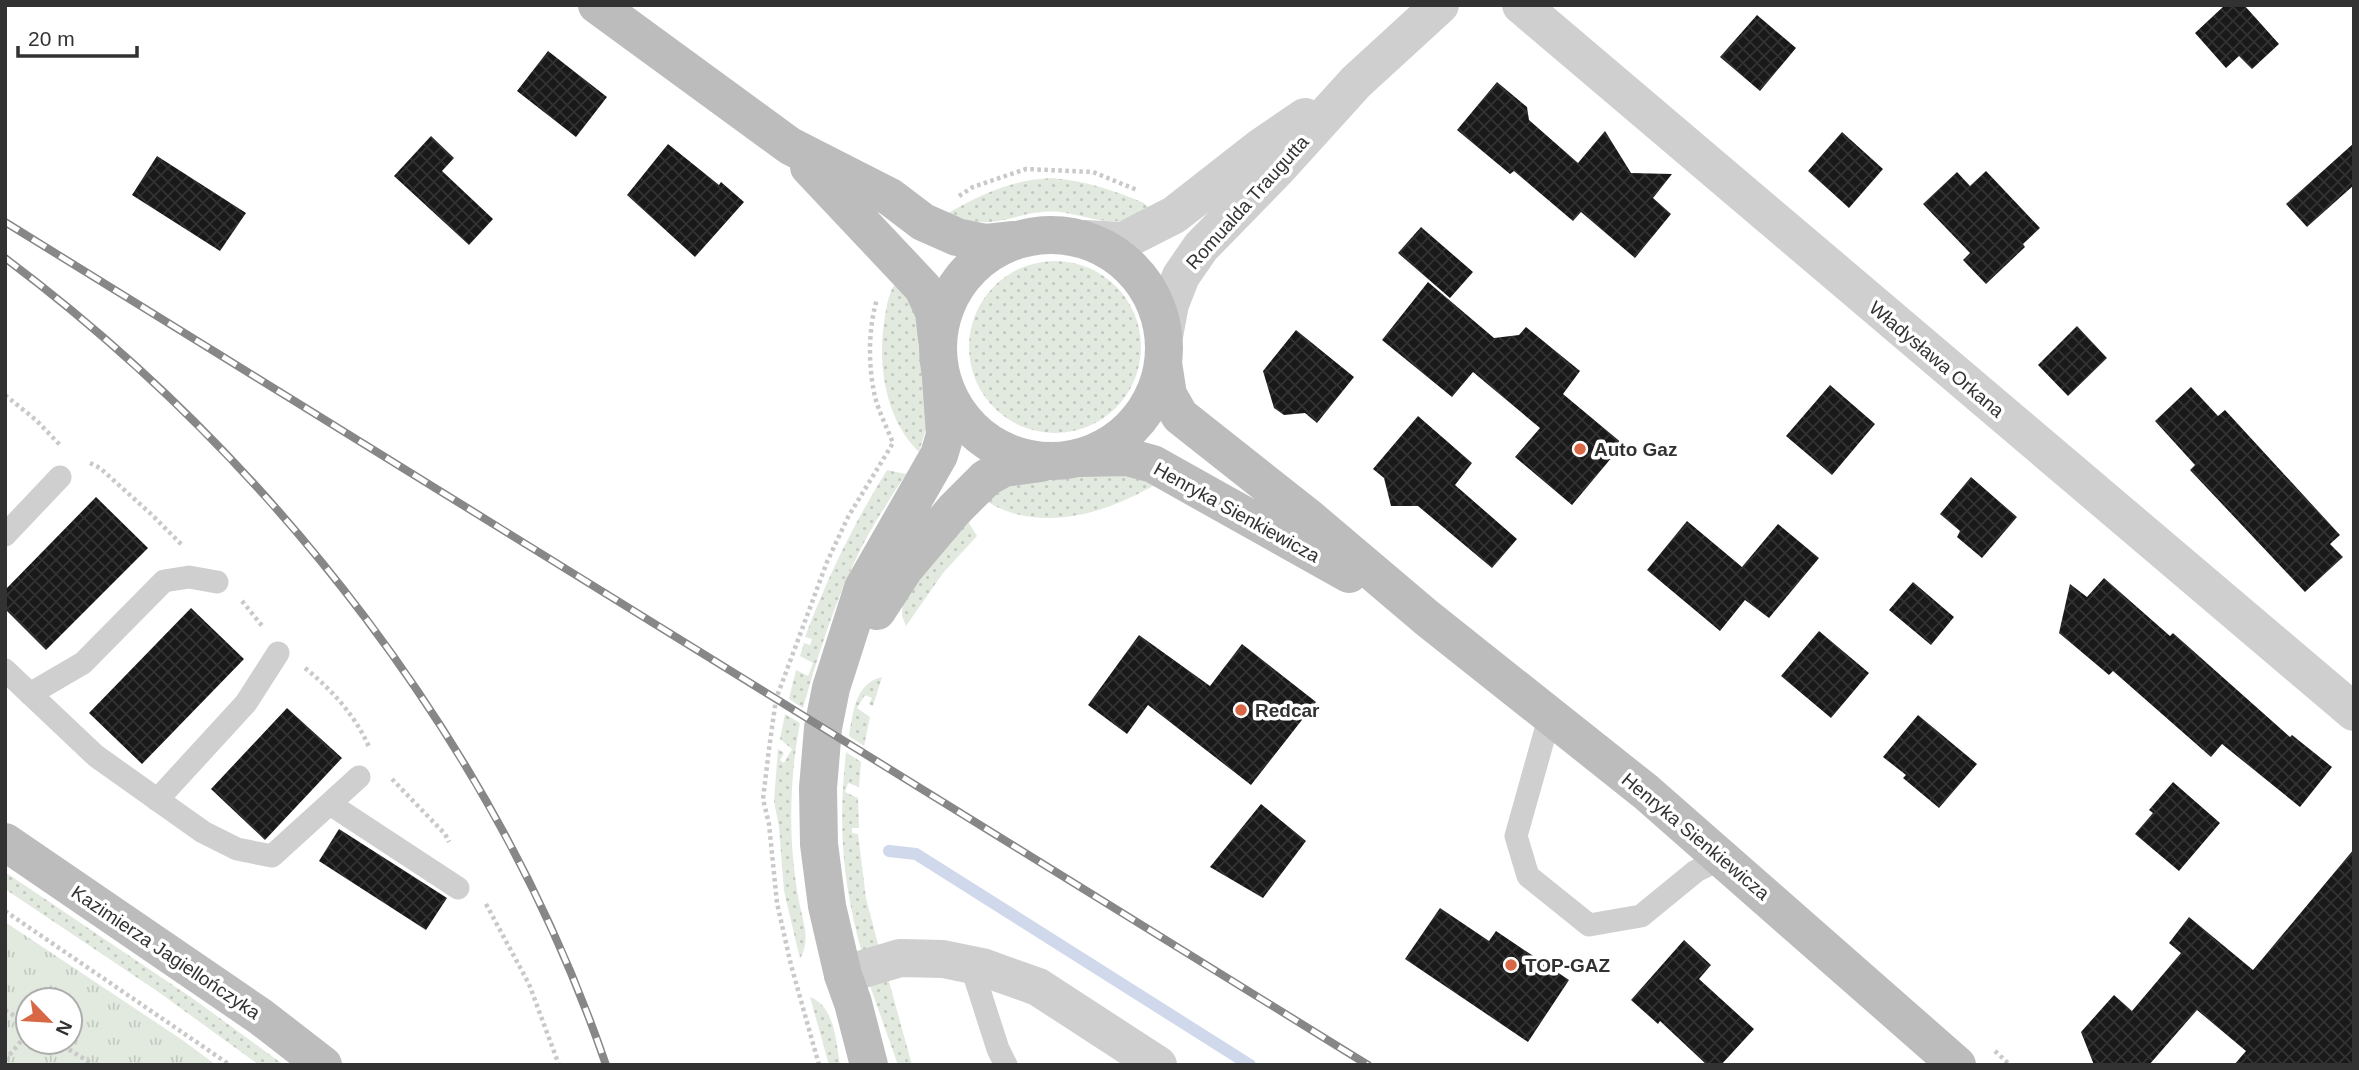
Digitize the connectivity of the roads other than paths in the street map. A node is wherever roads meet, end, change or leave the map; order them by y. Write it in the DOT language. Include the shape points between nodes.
graph roads {
  1 [pos="597,5"];
  2 [pos="1440,5"];
  3 [pos="1521,5"];
  4 [pos="1356,82"];
  5 [pos="790,146"];
  6 [pos="1085,239"];
  7 [pos="1016,240"];
  8 [pos="1164,349"];
  9 [pos="939,361"];
  10 [pos="1066,460"];
  11 [pos="60,477"];
  12 [pos="5,534"];
  13 [pos="217,582"];
  14 [pos="1427,618"];
  15 [pos="278,653"];
  16 [pos="5,670"];
  17 [pos="831,688"];
  18 [pos="30,694"];
  19 [pos="2354,712"];
  20 [pos="1550,715"];
  21 [pos="359,777"];
  22 [pos="157,800"];
  23 [pos="330,804"];
  24 [pos="5,842"];
  25 [pos="1723,858"];
  26 [pos="458,888"];
  27 [pos="971,965"];
  28 [pos="843,975"];
  29 [pos="323,1065"];
  30 [pos="869,1065"];
  31 [pos="1006,1065"];
  32 [pos="1158,1065"];
  33 [pos="1957,1065"];
  1 -- 5 [label="main road"];
  2 -- 4 [label="street, Romualda Traugutta"];
  3 -- 19 [label="street, Władysława Orkana"];
  4 -- 6 [label="street, Romualda Traugutta" via="1261,147 1174,215 1123,241"];
  4 -- 8 [label="street, Romualda Traugutta" via="1201,247 1181,276 1170,304"];
  5 -- 7 [label="main road" via="957,237 986,243"];
  5 -- 9 [label="main road" via="923,288 934,312"];
  6 -- 7 [label="main road" via="1050,234"];
  6 -- 8 [label="main road" via="1116,254 1141,278 1158,309"];
  7 -- 9 [label="main road" via="985,255 960,280 944,311"];
  8 -- 10 [label="main road" via="1157,389 1143,414 1124,435 1101,450"];
  8 -- 14 [label="main road, Henryka Sienkiewicza" via="1168,395 1180,416"];
  9 -- 10 [label="main road" via="956,409 973,431 1022,458"];
  9 -- 17 [label="main road" via="945,435 939,455 863,589"];
  10 -- 14 [label="main road, Henryka Sienkiewicza" via="1126,457 1153,464"];
  10 -- 17 [label="main road" via="1004,468 986,478 905,568"];
  11 -- 12 [label="lane"];
  13 -- 18 [label="lane" via="189,577 164,581 83,663"];
  14 -- 20 [label="main road, Henryka Sienkiewicza"];
  15 -- 22 [label="lane" via="246,703"];
  16 -- 18 [label="lane"];
  17 -- 28 [label="main road" via="818,788 819,844"];
  18 -- 22 [label="lane" via="96,756"];
  20 -- 25 [label="main road, Henryka Sienkiewicza"];
  20 -- 25 [label="lane" via="1516,836 1528,876 1589,925 1641,915 1696,871"];
  21 -- 23 [label="lane"];
  22 -- 23 [label="lane" via="237,849 272,856"];
  23 -- 26 [label="lane"];
  24 -- 29 [label="main road, Kazimierza Jagiellończyka" via="261,1017"];
  25 -- 33 [label="main road, Henryka Sienkiewicza"];
  27 -- 28 [label="street" via="900,958"];
  27 -- 31 [label="lane"];
  27 -- 32 [label="street" via="1038,987"];
  28 -- 30 [label="main road"];
}
